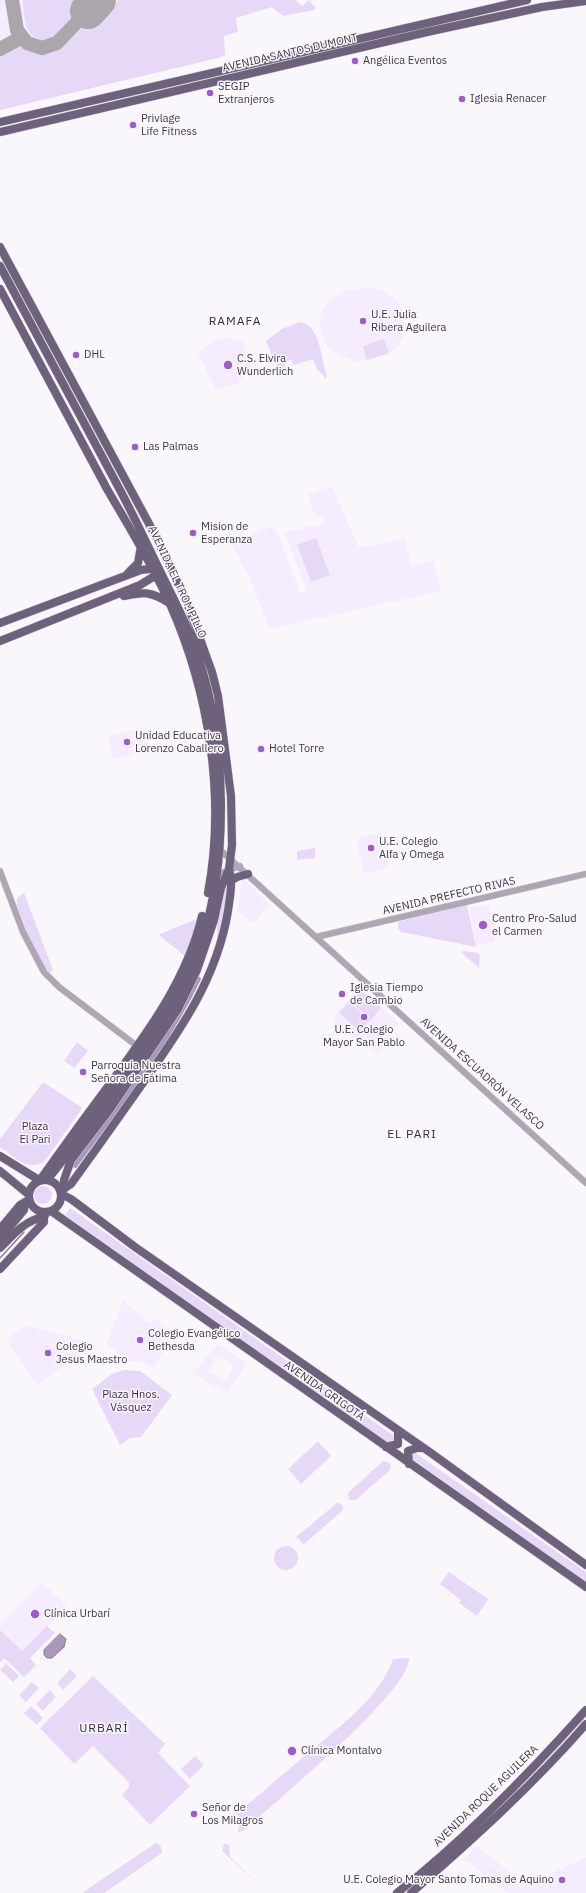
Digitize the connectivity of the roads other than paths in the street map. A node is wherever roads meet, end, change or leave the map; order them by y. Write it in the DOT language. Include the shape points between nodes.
graph roads {
  1 [pos="527,0"];
  2 [pos="569,0"];
  3 [pos="586,1"];
  4 [pos="559,4"];
  5 [pos="0,122"];
  6 [pos="0,132"];
  7 [pos="0,247"];
  8 [pos="0,266"];
  9 [pos="0,289"];
  10 [pos="64,385"];
  11 [pos="77,431"];
  12 [pos="158,541"];
  13 [pos="141,546"];
  14 [pos="155,570"];
  15 [pos="122,577"];
  16 [pos="106,583"];
  17 [pos="181,589"];
  18 [pos="70,596"];
  19 [pos="113,597"];
  20 [pos="170,604"];
  21 [pos="86,606"];
  22 [pos="180,611"];
  23 [pos="49,622"];
  24 [pos="0,623"];
  25 [pos="0,641"];
  26 [pos="219,849"];
  27 [pos="231,858"];
  28 [pos="240,866"];
  29 [pos="229,869"];
  30 [pos="0,871"];
  31 [pos="248,874"];
  32 [pos="586,874"];
  33 [pos="216,878"];
  34 [pos="232,880"];
  35 [pos="214,920"];
  36 [pos="316,937"];
  37 [pos="215,958"];
  38 [pos="191,968"];
  39 [pos="176,985"];
  40 [pos="138,1046"];
  41 [pos="138,1057"];
  42 [pos="121,1068"];
  43 [pos="0,1156"];
  44 [pos="0,1171"];
  45 [pos="42,1180"];
  46 [pos="586,1183"];
  47 [pos="62,1191"];
  48 [pos="27,1199"];
  49 [pos="47,1213"];
  50 [pos="0,1229"];
  51 [pos="0,1239"];
  52 [pos="0,1248"];
  53 [pos="0,1269"];
  54 [pos="398,1436"];
  55 [pos="422,1448"];
  56 [pos="389,1449"];
  57 [pos="412,1449"];
  58 [pos="401,1450"];
  59 [pos="406,1462"];
  60 [pos="586,1565"];
  61 [pos="586,1587"];
  62 [pos="586,1710"];
  63 [pos="586,1724"];
  64 [pos="557,1743"];
  65 [pos="546,1768"];
  66 [pos="516,1785"];
  67 [pos="504,1809"];
  68 [pos="466,1833"];
  69 [pos="451,1858"];
  70 [pos="413,1880"];
  71 [pos="397,1893"];
  72 [pos="405,1893"];
  73 [pos="411,1893"];
  1 -- 5 [label="main road, AVENIDA SANTOS DUMONT"];
  2 -- 4 [label="main road"];
  3 -- 4 [label="main road, AVENIDA SANTOS DUMONT"];
  4 -- 6 [label="main road, AVENIDA SANTOS DUMONT"];
  7 -- 12 [label="main road, AVENIDA EL TROMPILLO"];
  8 -- 10 [label="main road, AVENIDA EL TROMPILLO"];
  9 -- 11 [label="main road, AVENIDA EL TROMPILLO"];
  10 -- 11 [label="main road"];
  10 -- 14 [label="main road, AVENIDA EL TROMPILLO" via="143,534"];
  11 -- 13 [label="main road, AVENIDA EL TROMPILLO"];
  12 -- 14 [label="main road"];
  12 -- 17 [label="main road, AVENIDA EL TROMPILLO"];
  13 -- 14 [label="main road, AVENIDA EL TROMPILLO"];
  13 -- 15 [label="main road" via="138,563"];
  14 -- 15 [label="main road"];
  14 -- 17 [label="main road"];
  14 -- 19 [label="main road" via="146,582"];
  14 -- 20 [label="main road, AVENIDA EL TROMPILLO"];
  14 -- 22 [label="main road, AVENIDA EL TROMPILLO"];
  15 -- 16 [label="main road"];
  16 -- 18 [label="main road"];
  16 -- 21 [label="main road" via="82,595 81,602"];
  17 -- 27 [label="main road, AVENIDA EL TROMPILLO" via="200,635 218,696 231,796"];
  18 -- 23 [label="main road" via="75,600 74,610"];
  18 -- 24 [label="main road"];
  19 -- 20 [label="main road" via="146,592 155,594"];
  19 -- 21 [label="main road"];
  20 -- 22 [label="main road"];
  20 -- 39 [label="main road, AVENIDA EL TROMPILLO" via="190,655 202,701 209,743 214,811 212,862 206,901 195,940"];
  21 -- 23 [label="main road"];
  22 -- 26 [label="main road, AVENIDA EL TROMPILLO" via="198,656 212,714 219,776"];
  23 -- 25 [label="main road"];
  26 -- 27 [label="street, AVENIDA ESCUADRÓN VELASCO"];
  26 -- 33 [label="main road, AVENIDA EL TROMPILLO"];
  27 -- 28 [label="street, AVENIDA ESCUADRÓN VELASCO"];
  27 -- 29 [label="main road, AVENIDA EL TROMPILLO"];
  28 -- 29 [label="street"];
  28 -- 31 [label="street, AVENIDA ESCUADRÓN VELASCO"];
  29 -- 33 [label="street"];
  29 -- 34 [label="main road, AVENIDA EL TROMPILLO"];
  29 -- 35 [label="main road, AVENIDA EL TROMPILLO" via="221,888"];
  30 -- 40 [label="street" via="23,932 44,972 59,987"];
  31 -- 34 [label="main road"];
  31 -- 36 [label="street, AVENIDA ESCUADRÓN VELASCO"];
  32 -- 36 [label="street, AVENIDA PREFECTO RIVAS"];
  33 -- 38 [label="main road, AVENIDA EL TROMPILLO" via="202,940"];
  34 -- 37 [label="main road, AVENIDA EL TROMPILLO" via="226,918"];
  35 -- 37 [label="main road"];
  35 -- 47 [label="main road, AVENIDA EL TROMPILLO" via="197,970 178,1009 110,1109 71,1160"];
  36 -- 46 [label="street, AVENIDA ESCUADRÓN VELASCO"];
  37 -- 47 [label="main road, AVENIDA EL TROMPILLO" via="189,1016 71,1184"];
  38 -- 39 [label="main road"];
  38 -- 41 [label="main road, AVENIDA EL TROMPILLO" via="172,1005"];
  39 -- 40 [label="main road, AVENIDA EL TROMPILLO"];
  40 -- 42 [label="main road, AVENIDA EL TROMPILLO"];
  41 -- 42 [label="main road"];
  41 -- 45 [label="main road, AVENIDA EL TROMPILLO" via="104,1105"];
  42 -- 45 [label="main road, AVENIDA EL TROMPILLO"];
  43 -- 45 [label="main road"];
  44 -- 48 [label="main road"];
  45 -- 47 [label="main road" via="54,1183"];
  45 -- 48 [label="main road" via="32,1186"];
  47 -- 49 [label="main road" via="58,1204"];
  47 -- 54 [label="main road, AVENIDA GRIGOTÁ" via="141,1252"];
  48 -- 49 [label="main road" via="36,1210"];
  48 -- 50 [label="main road"];
  48 -- 51 [label="main road" via="24,1210"];
  49 -- 52 [label="main road" via="24,1226"];
  49 -- 53 [label="main road" via="44,1222"];
  49 -- 56 [label="main road, AVENIDA GRIGOTÁ"];
  54 -- 55 [label="main road, AVENIDA GRIGOTÁ"];
  54 -- 56 [label="main road" via="398,1444"];
  54 -- 58 [label="main road"];
  55 -- 57 [label="main road"];
  55 -- 60 [label="main road, AVENIDA GRIGOTÁ"];
  56 -- 58 [label="main road"];
  56 -- 59 [label="main road, AVENIDA GRIGOTÁ"];
  57 -- 58 [label="main road"];
  57 -- 59 [label="main road" via="408,1452"];
  58 -- 59 [label="main road"];
  59 -- 61 [label="main road, AVENIDA GRIGOTÁ"];
  62 -- 64 [label="main road, AVENIDA ROQUE AGUILERA"];
  63 -- 65 [label="main road, AVENIDA ROQUE AGUILERA"];
  64 -- 65 [label="main road" via="557,1749"];
  64 -- 66 [label="main road, AVENIDA ROQUE AGUILERA"];
  65 -- 67 [label="main road, AVENIDA ROQUE AGUILERA"];
  66 -- 67 [label="main road" via="502,1802"];
  66 -- 68 [label="main road, AVENIDA ROQUE AGUILERA"];
  67 -- 69 [label="main road, AVENIDA ROQUE AGUILERA"];
  68 -- 69 [label="main road" via="467,1838"];
  68 -- 70 [label="main road, AVENIDA ROQUE AGUILERA"];
  69 -- 73 [label="main road, AVENIDA ROQUE AGUILERA"];
  70 -- 71 [label="main road, AVENIDA ROQUE AGUILERA"];
  70 -- 72 [label="street"];
}
